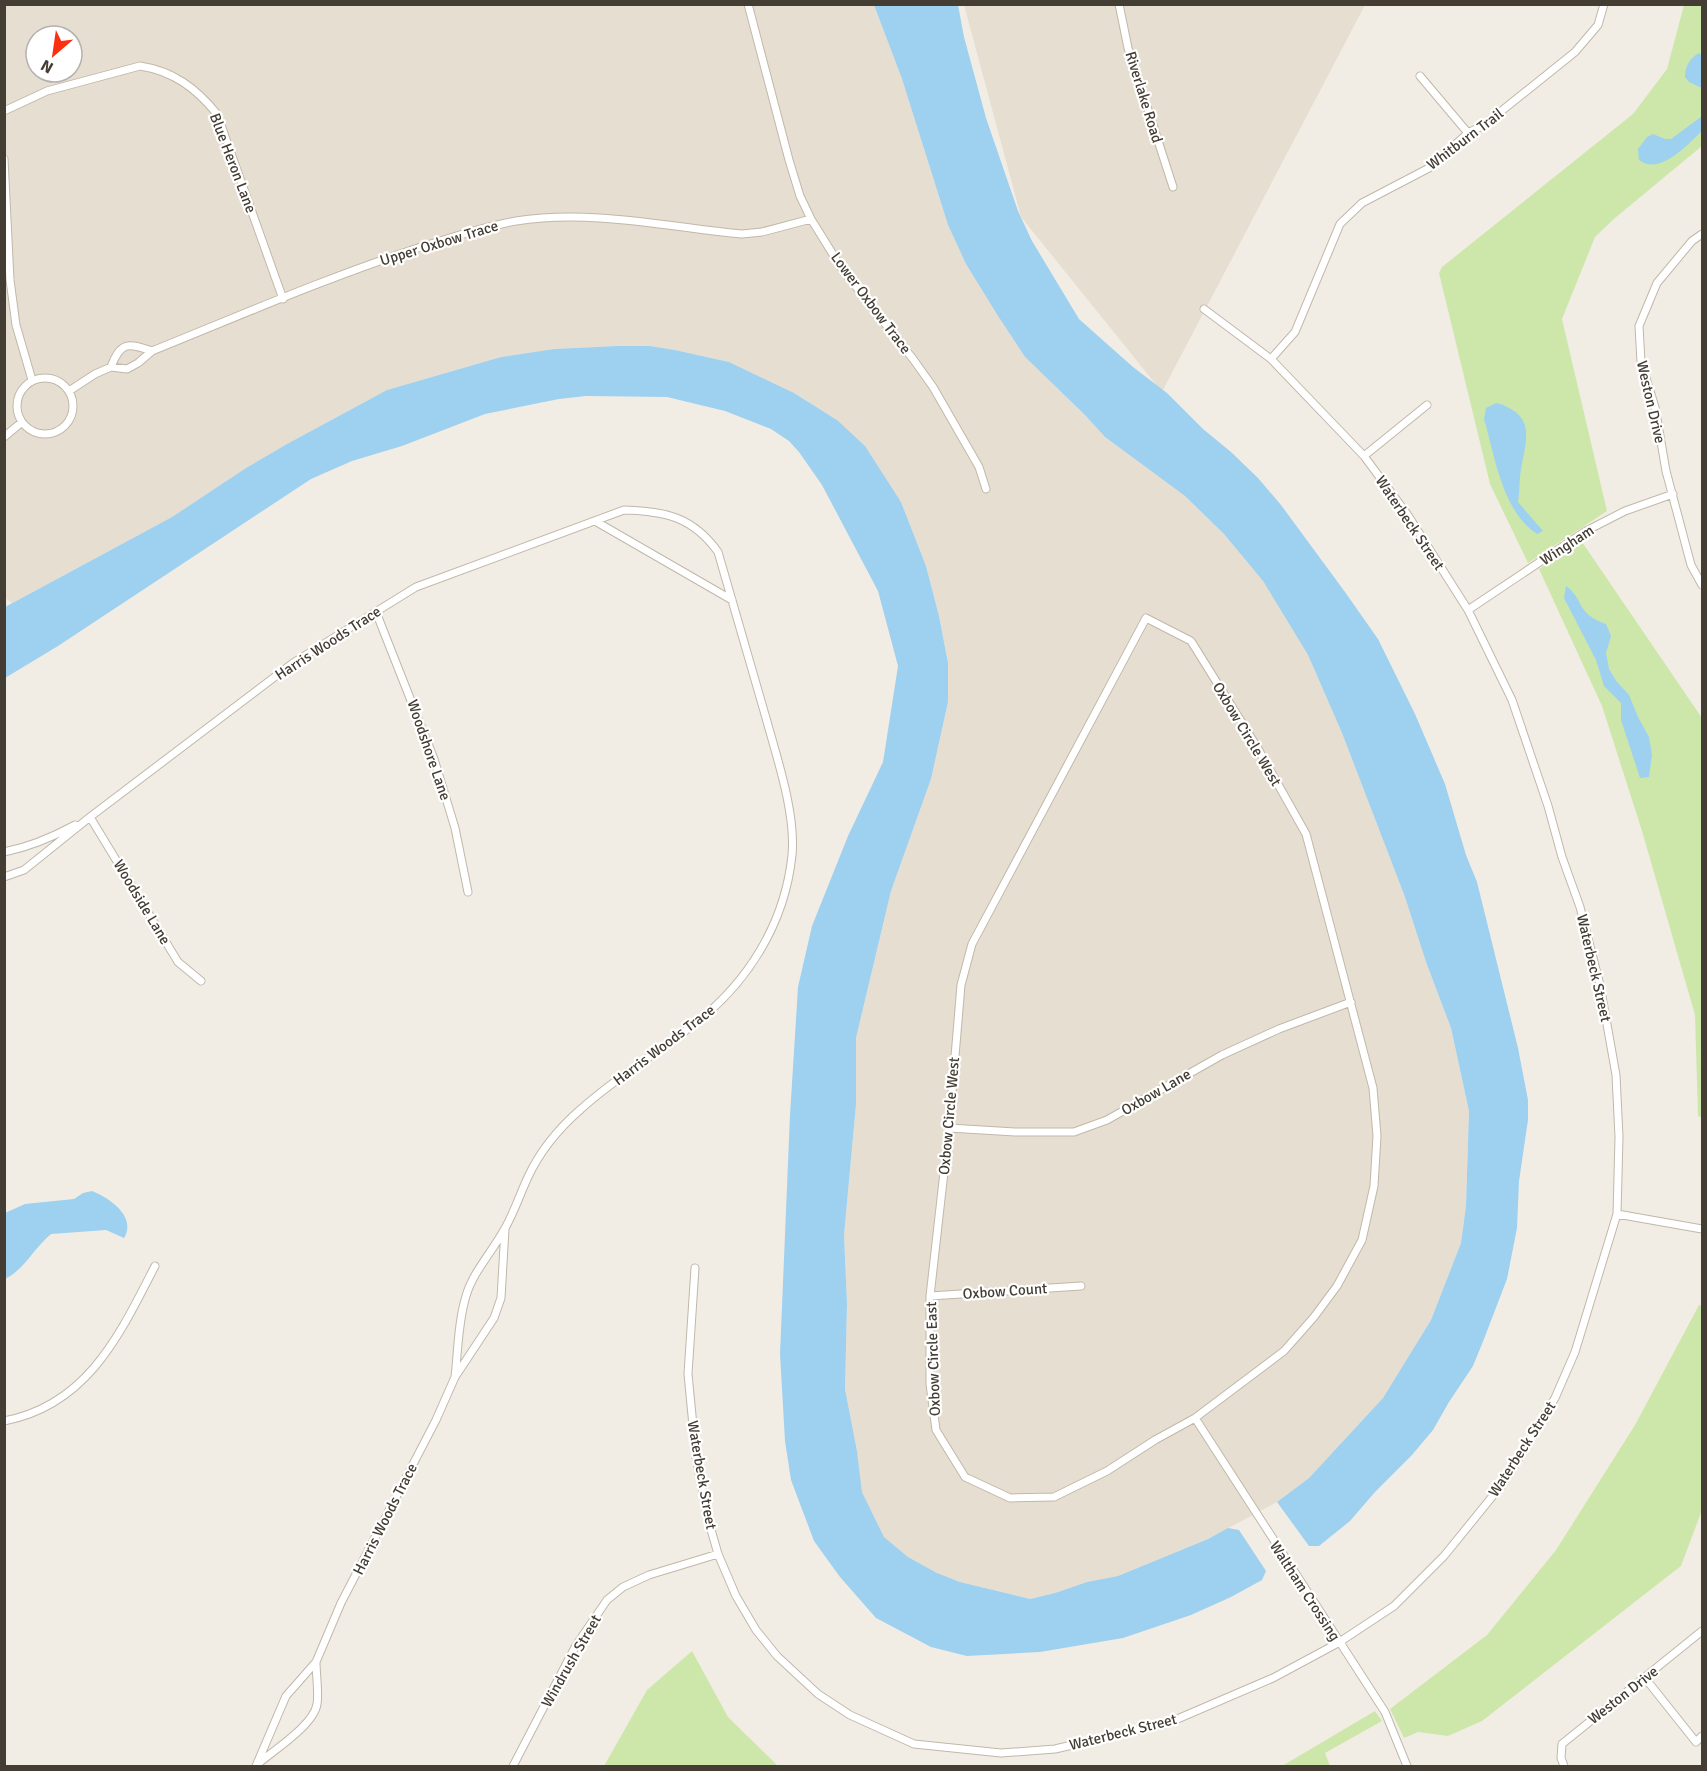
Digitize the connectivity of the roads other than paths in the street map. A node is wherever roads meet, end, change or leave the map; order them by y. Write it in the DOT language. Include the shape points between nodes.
graph roads {
  1 [pos="748,4"];
  2 [pos="1119,4"];
  3 [pos="1604,4"];
  4 [pos="1420,76"];
  5 [pos="4,111"];
  6 [pos="1468,133"];
  7 [pos="4,159"];
  8 [pos="1173,188"];
  9 [pos="811,219"];
  10 [pos="1702,234"];
  11 [pos="283,299"];
  12 [pos="1204,309"];
  13 [pos="152,351"];
  14 [pos="1271,359"];
  15 [pos="111,367"];
  16 [pos="32,380"];
  17 [pos="69,391"];
  18 [pos="1428,405"];
  19 [pos="22,422"];
  20 [pos="4,437"];
  21 [pos="1364,456"];
  22 [pos="986,489"];
  23 [pos="1673,494"];
  24 [pos="595,521"];
  25 [pos="1702,585"];
  26 [pos="732,600"];
  27 [pos="1468,609"];
  28 [pos="376,612"];
  29 [pos="90,817"];
  30 [pos="4,852"];
  31 [pos="4,877"];
  32 [pos="468,892"];
  33 [pos="201,981"];
  34 [pos="1351,1002"];
  35 [pos="950,1128"];
  36 [pos="942,1194"];
  37 [pos="1617,1214"];
  38 [pos="505,1228"];
  39 [pos="1702,1229"];
  40 [pos="155,1266"];
  41 [pos="695,1268"];
  42 [pos="1081,1286"];
  43 [pos="930,1296"];
  44 [pos="455,1377"];
  45 [pos="1195,1419"];
  46 [pos="4,1421"];
  47 [pos="718,1554"];
  48 [pos="1702,1631"];
  49 [pos="1338,1642"];
  50 [pos="316,1662"];
  51 [pos="1645,1678"];
  52 [pos="1702,1736"];
  53 [pos="257,1766"];
  54 [pos="513,1767"];
  55 [pos="1407,1767"];
  56 [pos="1564,1767"];
  1 -- 9 [label="street, Lower Oxbow Trace" via="789,160"];
  2 -- 8 [label="street, Riverlake Road" via="1128,48"];
  3 -- 6 [label="street, Whitburn Trail" via="1598,24 1575,52 1484,125"];
  4 -- 6 [label="street"];
  5 -- 11 [label="street, Blue Heron Lane" via="47,91 140,66 172,74 189,84 217,114"];
  6 -- 14 [label="street, Whitburn Trail" via="1429,168 1362,203 1340,224 1295,332"];
  7 -- 16 [label="street" via="10,280 16,325"];
  9 -- 11 [label="street, Upper Oxbow Trace" via="742,234 602,218 517,221 374,262"];
  9 -- 22 [label="street, Lower Oxbow Trace" via="842,269 933,387 980,467"];
  10 -- 23 [label="street, Weston Drive" via="1692,240 1657,283 1639,326 1641,362 1655,407"];
  11 -- 13 [label="street, Upper Oxbow Trace"];
  12 -- 14 [label="street, Waterbeck Street"];
  13 -- 15 [label="street, Upper Oxbow Trace" via="127,369"];
  13 -- 15 [label="street, Upper Oxbow Trace" via="123,346 116,352"];
  14 -- 21 [label="street, Waterbeck Street"];
  15 -- 17 [label="street, Upper Oxbow Trace"];
  16 -- 17 [label="street" via="56,379"];
  16 -- 19 [label="street" via="18,397"];
  17 -- 19 [label="street" via="74,409 62,429 52,434 38,433"];
  18 -- 21 [label="street"];
  19 -- 20 [label="street"];
  21 -- 27 [label="street, Waterbeck Street"];
  23 -- 25 [label="street, Weston Drive" via="1691,566"];
  23 -- 27 [label="street, Wingham" via="1625,511 1586,531"];
  24 -- 26 [label="street"];
  24 -- 26 [label="street, Harris Woods Trace" via="624,510 670,515 693,525 718,552"];
  24 -- 28 [label="street, Harris Woods Trace" via="416,587"];
  26 -- 38 [label="street, Harris Woods Trace" via="782,775 790,822 792,854 776,919 762,948 728,995 580,1109 557,1133 528,1175"];
  27 -- 37 [label="street, Waterbeck Street" via="1512,700 1583,918 1600,985 1616,1075"];
  28 -- 29 [label="street, Harris Woods Trace" via="293,663"];
  28 -- 32 [label="street, Woodshore Lane" via="434,759 455,828"];
  29 -- 30 [label="street, Harris Woods Trace" via="56,836"];
  29 -- 31 [label="street, Harris Woods Trace" via="24,870"];
  29 -- 33 [label="street, Woodside Lane" via="178,962"];
  34 -- 35 [label="street, Oxbow Lane" via="1221,1055 1107,1120 1074,1132"];
  34 -- 35 [label="street, Oxbow Circle West" via="1306,834 1191,641 1146,618 972,944 961,985"];
  34 -- 45 [label="street, Oxbow Circle West" via="1373,1088 1377,1136 1374,1186 1362,1240 1338,1286 1284,1351"];
  35 -- 36 [label="street, Oxbow Circle West"];
  36 -- 43 [label="street, Oxbow Circle East"];
  37 -- 39 [label="street"];
  37 -- 49 [label="street, Waterbeck Street" via="1575,1352 1555,1398 1504,1482 1444,1556 1394,1606"];
  38 -- 44 [label="street, Harris Woods Trace" via="466,1294"];
  38 -- 44 [label="street, Harris Woods Trace" via="501,1298 494,1318"];
  40 -- 46 [label="street" via="122,1330 78,1386 54,1404 23,1418"];
  41 -- 47 [label="street, Waterbeck Street" via="688,1374 696,1457"];
  42 -- 43 [label="street, Oxbow Count"];
  43 -- 45 [label="street, Oxbow Circle East" via="930,1384 936,1430 965,1477 1010,1498 1054,1497"];
  44 -- 50 [label="street, Harris Woods Trace" via="341,1603"];
  45 -- 49 [label="street, Waltham Crossing"];
  47 -- 49 [label="street, Waterbeck Street" via="736,1596 777,1656 818,1694 850,1715 914,1744 1001,1753 1056,1749 1123,1734 1168,1723 1273,1678"];
  47 -- 54 [label="street, Windrush Street" via="649,1575 607,1600 575,1647"];
  48 -- 51 [label="street, Weston Drive"];
  49 -- 55 [label="street, Waltham Crossing" via="1385,1713"];
  50 -- 53 [label="street, Harris Woods Trace" via="286,1696"];
  50 -- 53 [label="street, Harris Woods Trace" via="317,1704 312,1716"];
  51 -- 52 [label="street" via="1696,1742"];
  51 -- 56 [label="street, Weston Drive" via="1562,1744"];
}
